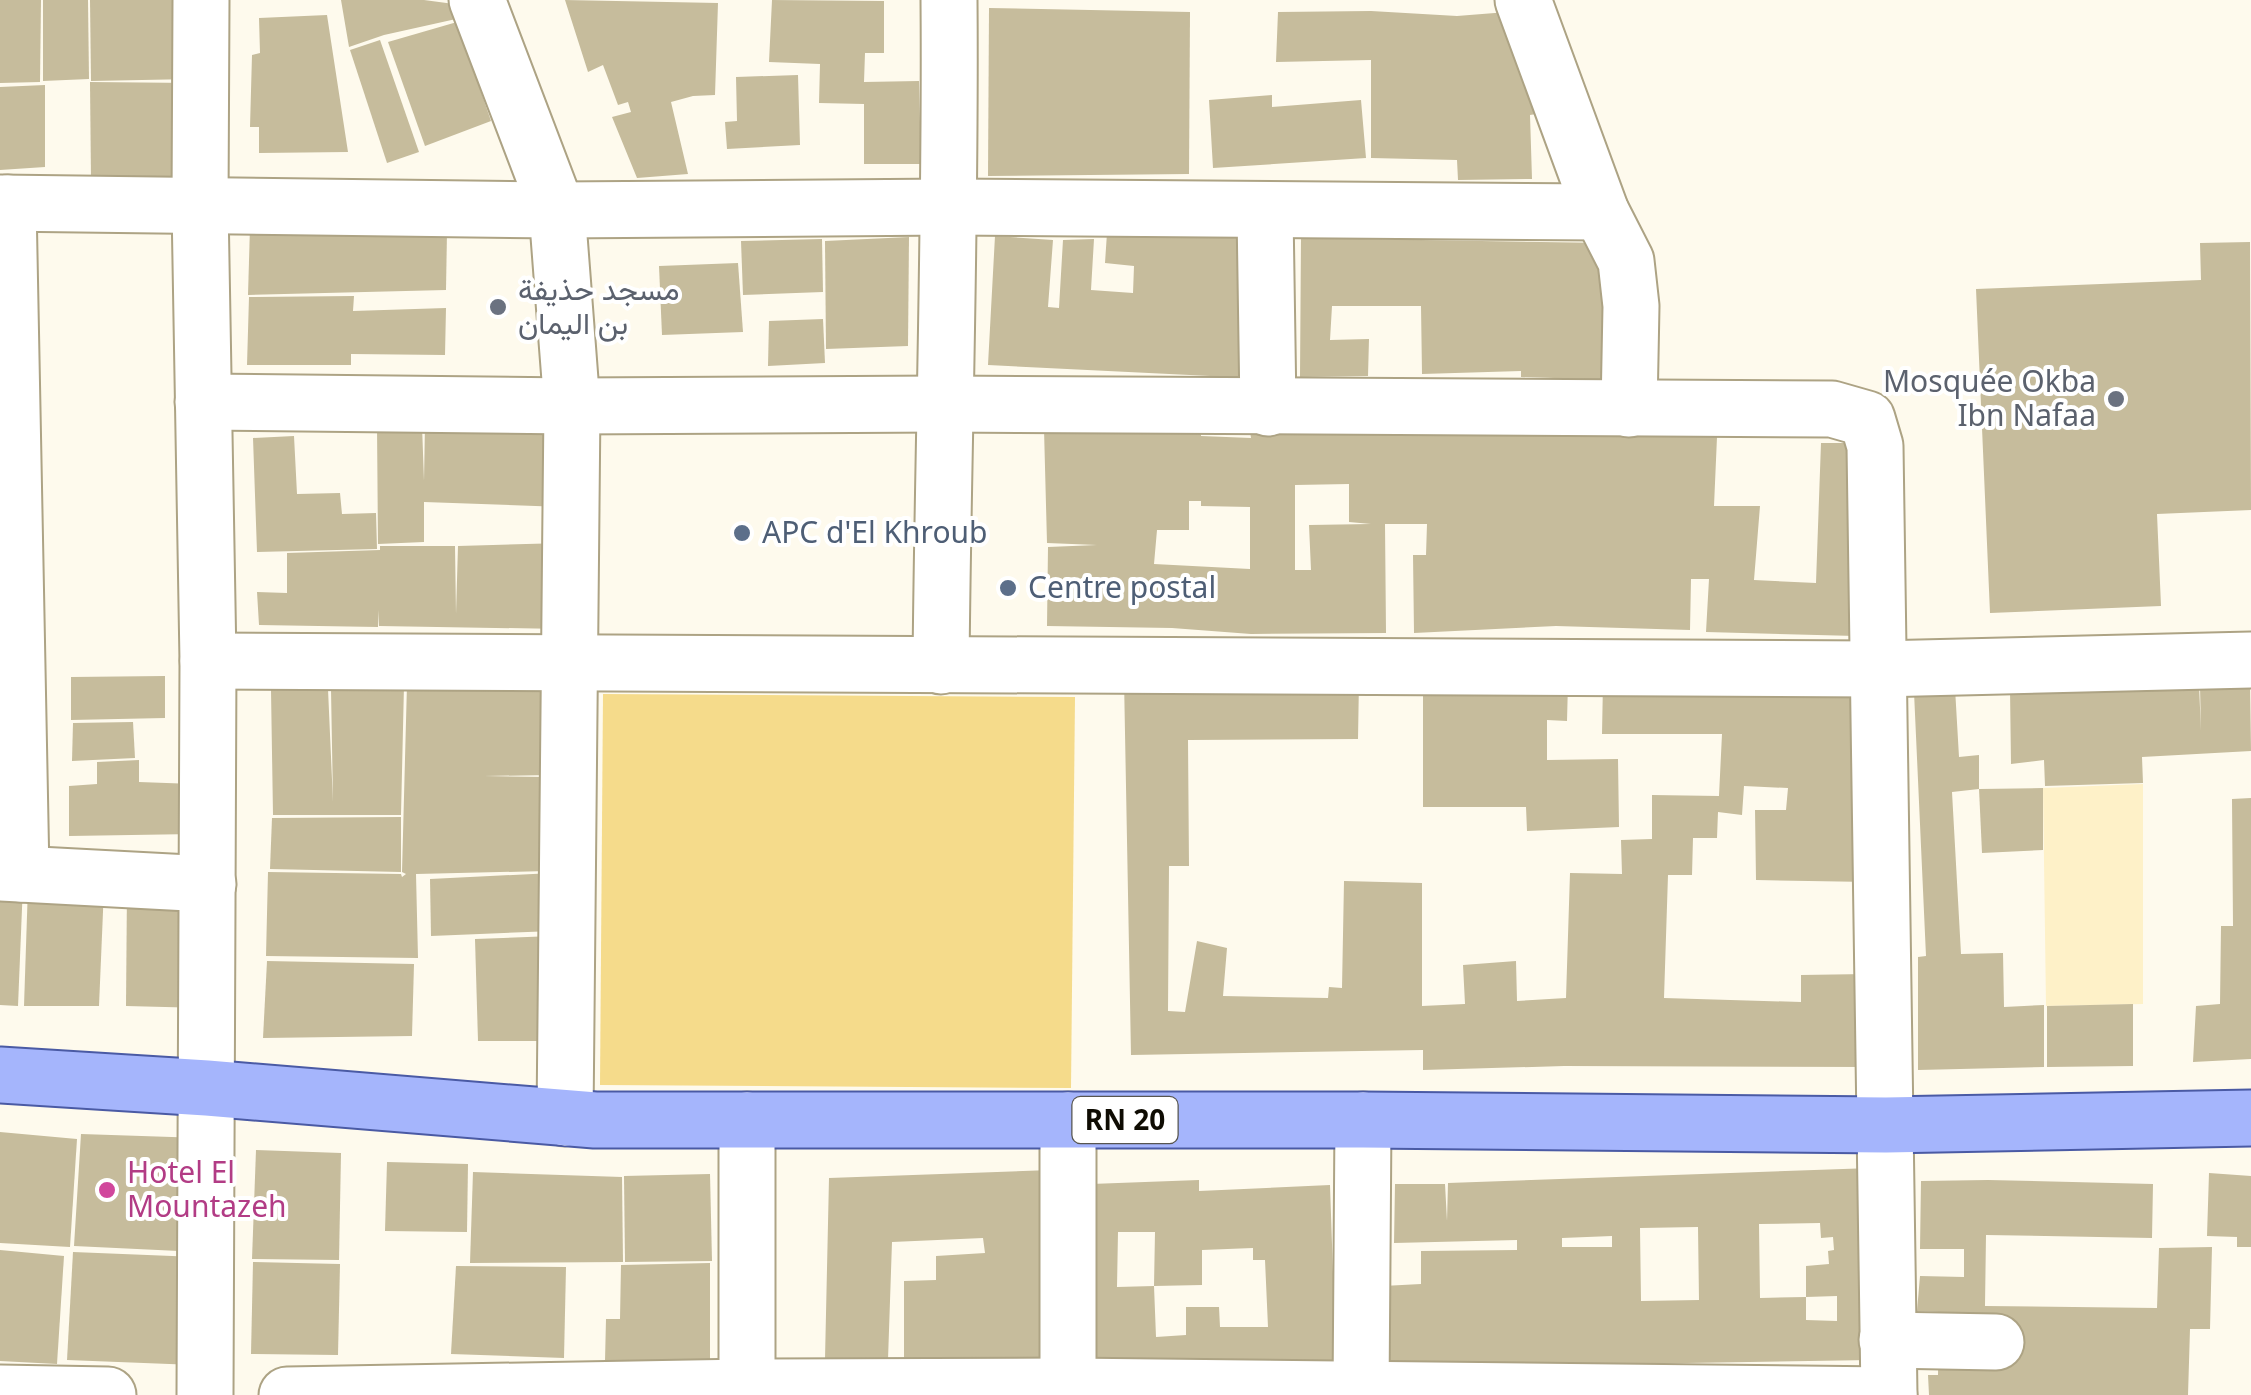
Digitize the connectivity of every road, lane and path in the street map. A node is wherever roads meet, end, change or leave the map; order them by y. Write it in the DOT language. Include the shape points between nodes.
graph roads {
  1 [pos="200,0"];
  2 [pos="477,0"];
  3 [pos="949,0"];
  4 [pos="1523,0"];
  5 [pos="4,203"];
  6 [pos="200,205"];
  7 [pos="951,207"];
  8 [pos="557,210"];
  9 [pos="1264,212"];
  10 [pos="1600,212"];
  11 [pos="203,402"];
  12 [pos="943,404"];
  13 [pos="572,406"];
  14 [pos="1268,408"];
  15 [pos="1629,409"];
  16 [pos="2251,660"];
  17 [pos="208,661"];
  18 [pos="568,663"];
  19 [pos="941,666"];
  20 [pos="1878,669"];
  21 [pos="11,873"];
  22 [pos="208,884"];
  23 [pos="0,1075"];
  24 [pos="207,1088"];
  25 [pos="565,1118"];
  26 [pos="2251,1118"];
  27 [pos="746,1120"];
  28 [pos="1068,1120"];
  29 [pos="1363,1120"];
  30 [pos="1886,1125"];
  31 [pos="1887,1340"];
  32 [pos="1996,1342"];
  33 [pos="747,1391"];
  34 [pos="1068,1391"];
  35 [pos="1361,1392"];
  36 [pos="0,1393"];
  37 [pos="108,1395"];
  38 [pos="204,1395"];
  39 [pos="286,1395"];
  40 [pos="1889,1395"];
  1 -- 6 [label="street"];
  2 -- 8 [label="street"];
  3 -- 7 [label="street"];
  4 -- 10 [label="street"];
  5 -- 6 [label="street"];
  5 -- 21 [label="street"];
  6 -- 8 [label="street"];
  6 -- 11 [label="street"];
  7 -- 8 [label="street"];
  7 -- 9 [label="street"];
  7 -- 12 [label="street"];
  8 -- 13 [label="street"];
  9 -- 10 [label="street"];
  9 -- 14 [label="street"];
  10 -- 15 [label="street" via="1626,261"];
  11 -- 13 [label="street"];
  11 -- 17 [label="street"];
  12 -- 13 [label="street"];
  12 -- 14 [label="street"];
  12 -- 19 [label="street"];
  13 -- 18 [label="street"];
  14 -- 15 [label="street"];
  15 -- 20 [label="street" via="1832,409 1867,419 1875,446"];
  16 -- 20 [label="street"];
  17 -- 18 [label="street"];
  17 -- 22 [label="street"];
  18 -- 19 [label="street"];
  18 -- 25 [label="street"];
  19 -- 20 [label="street"];
  20 -- 30 [label="street"];
  21 -- 22 [label="street"];
  22 -- 24 [label="street"];
  23 -- 24 [label="main road, RN 20"];
  24 -- 25 [label="main road, RN 20"];
  24 -- 38 [label="street"];
  25 -- 27 [label="main road, RN 20"];
  26 -- 30 [label="main road, RN 20"];
  27 -- 28 [label="main road, RN 20"];
  27 -- 33 [label="street"];
  28 -- 29 [label="main road, RN 20"];
  28 -- 34 [label="street"];
  29 -- 30 [label="main road, RN 20"];
  29 -- 35 [label="street"];
  30 -- 31 [label="street"];
  31 -- 32 [label="street"];
  31 -- 40 [label="street"];
  33 -- 34 [label="street"];
  33 -- 39 [label="street"];
  34 -- 35 [label="street"];
  35 -- 40 [label="street"];
  36 -- 37 [label="street"];
}
